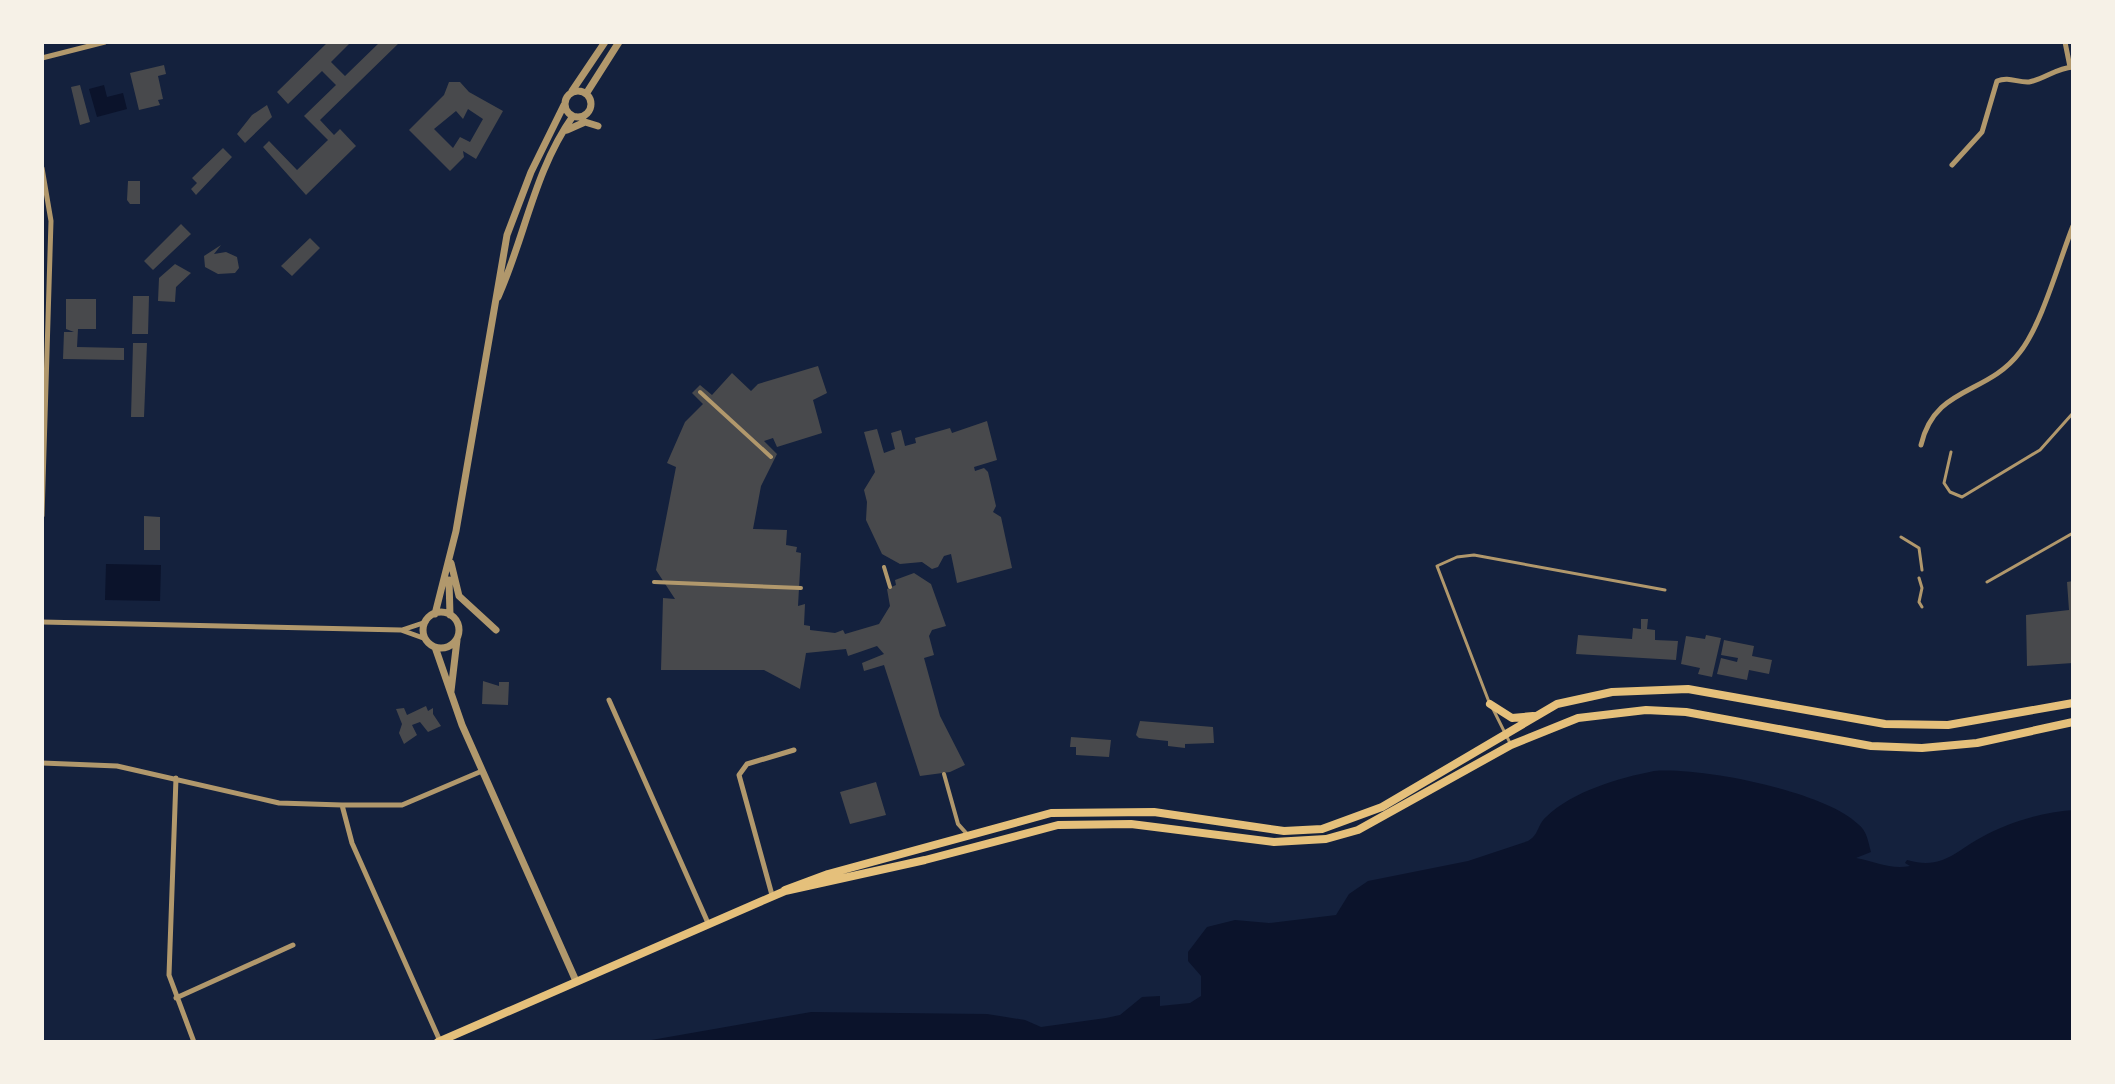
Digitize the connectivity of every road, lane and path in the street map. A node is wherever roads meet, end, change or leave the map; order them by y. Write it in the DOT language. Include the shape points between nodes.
graph roads {
  1 [pos="105,42"];
  2 [pos="605,42"];
  3 [pos="619,42"];
  4 [pos="2065,42"];
  5 [pos="42,58"];
  6 [pos="2072,67"];
  7 [pos="572,91"];
  8 [pos="586,94"];
  9 [pos="564,105"];
  10 [pos="573,116"];
  11 [pos="598,126"];
  12 [pos="552,152"];
  13 [pos="1952,165"];
  14 [pos="42,168"];
  15 [pos="513,219"];
  16 [pos="523,222"];
  17 [pos="2073,226"];
  18 [pos="495,302"];
  19 [pos="45,316"];
  20 [pos="700,392"];
  21 [pos="2073,413"];
  22 [pos="1921,445"];
  23 [pos="1951,452"];
  24 [pos="771,457"];
  25 [pos="42,516"];
  26 [pos="2073,533"];
  27 [pos="1901,537"];
  28 [pos="449,565"];
  29 [pos="884,567"];
  30 [pos="1922,570"];
  31 [pos="1919,578"];
  32 [pos="654,582"];
  33 [pos="1987,582"];
  34 [pos="890,587"];
  35 [pos="801,588"];
  36 [pos="1665,590"];
  37 [pos="1922,607"];
  38 [pos="435,614"];
  39 [pos="450,615"];
  40 [pos="42,622"];
  41 [pos="426,622"];
  42 [pos="401,630"];
  43 [pos="496,630"];
  44 [pos="457,637"];
  45 [pos="426,639"];
  46 [pos="435,647"];
  47 [pos="451,697"];
  48 [pos="609,700"];
  49 [pos="2073,703"];
  50 [pos="1490,704"];
  51 [pos="1538,715"];
  52 [pos="2073,722"];
  53 [pos="1505,734"];
  54 [pos="1511,745"];
  55 [pos="794,750"];
  56 [pos="42,763"];
  57 [pos="482,771"];
  58 [pos="944,774"];
  59 [pos="176,778"];
  60 [pos="342,805"];
  61 [pos="967,834"];
  62 [pos="785,891"];
  63 [pos="772,895"];
  64 [pos="708,923"];
  65 [pos="293,945"];
  66 [pos="576,981"];
  67 [pos="176,998"];
  68 [pos="194,1042"];
  69 [pos="439,1042"];
  1 -- 5 [label="street"];
  2 -- 7 [label="street"];
  3 -- 8 [label="street"];
  4 -- 6 [label="street"];
  6 -- 13 [label="street" via="2029,82 1997,81 1982,132"];
  7 -- 8 [label="street"];
  7 -- 9 [label="street"];
  8 -- 10 [label="street" via="589,110"];
  9 -- 10 [label="street"];
  9 -- 15 [label="street"];
  10 -- 12 [label="street"];
  11 -- 12 [label="street" via="572,126"];
  12 -- 16 [label="street"];
  14 -- 19 [label="street" via="51,221"];
  15 -- 16 [label="street"];
  15 -- 18 [label="street"];
  16 -- 18 [label="street"];
  17 -- 22 [label="street" via="2024,347 1984,384 1950,398 1926,426"];
  18 -- 28 [label="street"];
  19 -- 25 [label="street"];
  20 -- 24 [label="street"];
  21 -- 23 [label="lane" via="2040,450 1962,497 1944,483"];
  26 -- 33 [label="lane"];
  27 -- 30 [label="lane" via="1919,548"];
  28 -- 38 [label="street"];
  28 -- 39 [label="street"];
  28 -- 43 [label="street" via="459,596"];
  29 -- 34 [label="street"];
  31 -- 37 [label="lane"];
  32 -- 35 [label="street"];
  36 -- 50 [label="lane" via="1474,555 1437,566"];
  38 -- 39 [label="street"];
  38 -- 41 [label="street"];
  39 -- 44 [label="street" via="457,623"];
  40 -- 42 [label="street"];
  41 -- 42 [label="street"];
  41 -- 45 [label="street"];
  42 -- 45 [label="street"];
  44 -- 46 [label="street" via="450,645"];
  44 -- 47 [label="street"];
  45 -- 46 [label="street"];
  46 -- 47 [label="street"];
  47 -- 57 [label="street"];
  48 -- 64 [label="street"];
  49 -- 51 [label="main road" via="1948,725 1885,724 1688,689 1649,688 1570,699"];
  50 -- 51 [label="main road" via="1512,718"];
  50 -- 53 [label="lane"];
  51 -- 53 [label="main road"];
  52 -- 54 [label="main road" via="1977,743 1922,748 1871,746 1686,712 1608,713 1578,718"];
  53 -- 54 [label="lane"];
  53 -- 61 [label="main road" via="1382,807 1322,829 1284,831 1131,811 1051,813"];
  54 -- 62 [label="main road" via="1387,816 1326,839 1274,842 1131,824 1068,824"];
  55 -- 63 [label="street" via="747,764 739,775"];
  56 -- 59 [label="street" via="117,766"];
  57 -- 60 [label="street" via="402,805"];
  57 -- 66 [label="street"];
  58 -- 61 [label="street" via="958,824"];
  59 -- 60 [label="street" via="279,803"];
  59 -- 67 [label="street" via="169,975"];
  60 -- 69 [label="street" via="352,843"];
  61 -- 62 [label="main road"];
  62 -- 63 [label="main road"];
  63 -- 64 [label="main road"];
  64 -- 66 [label="main road"];
  65 -- 67 [label="street"];
  66 -- 69 [label="main road"];
  67 -- 68 [label="street"];
}
